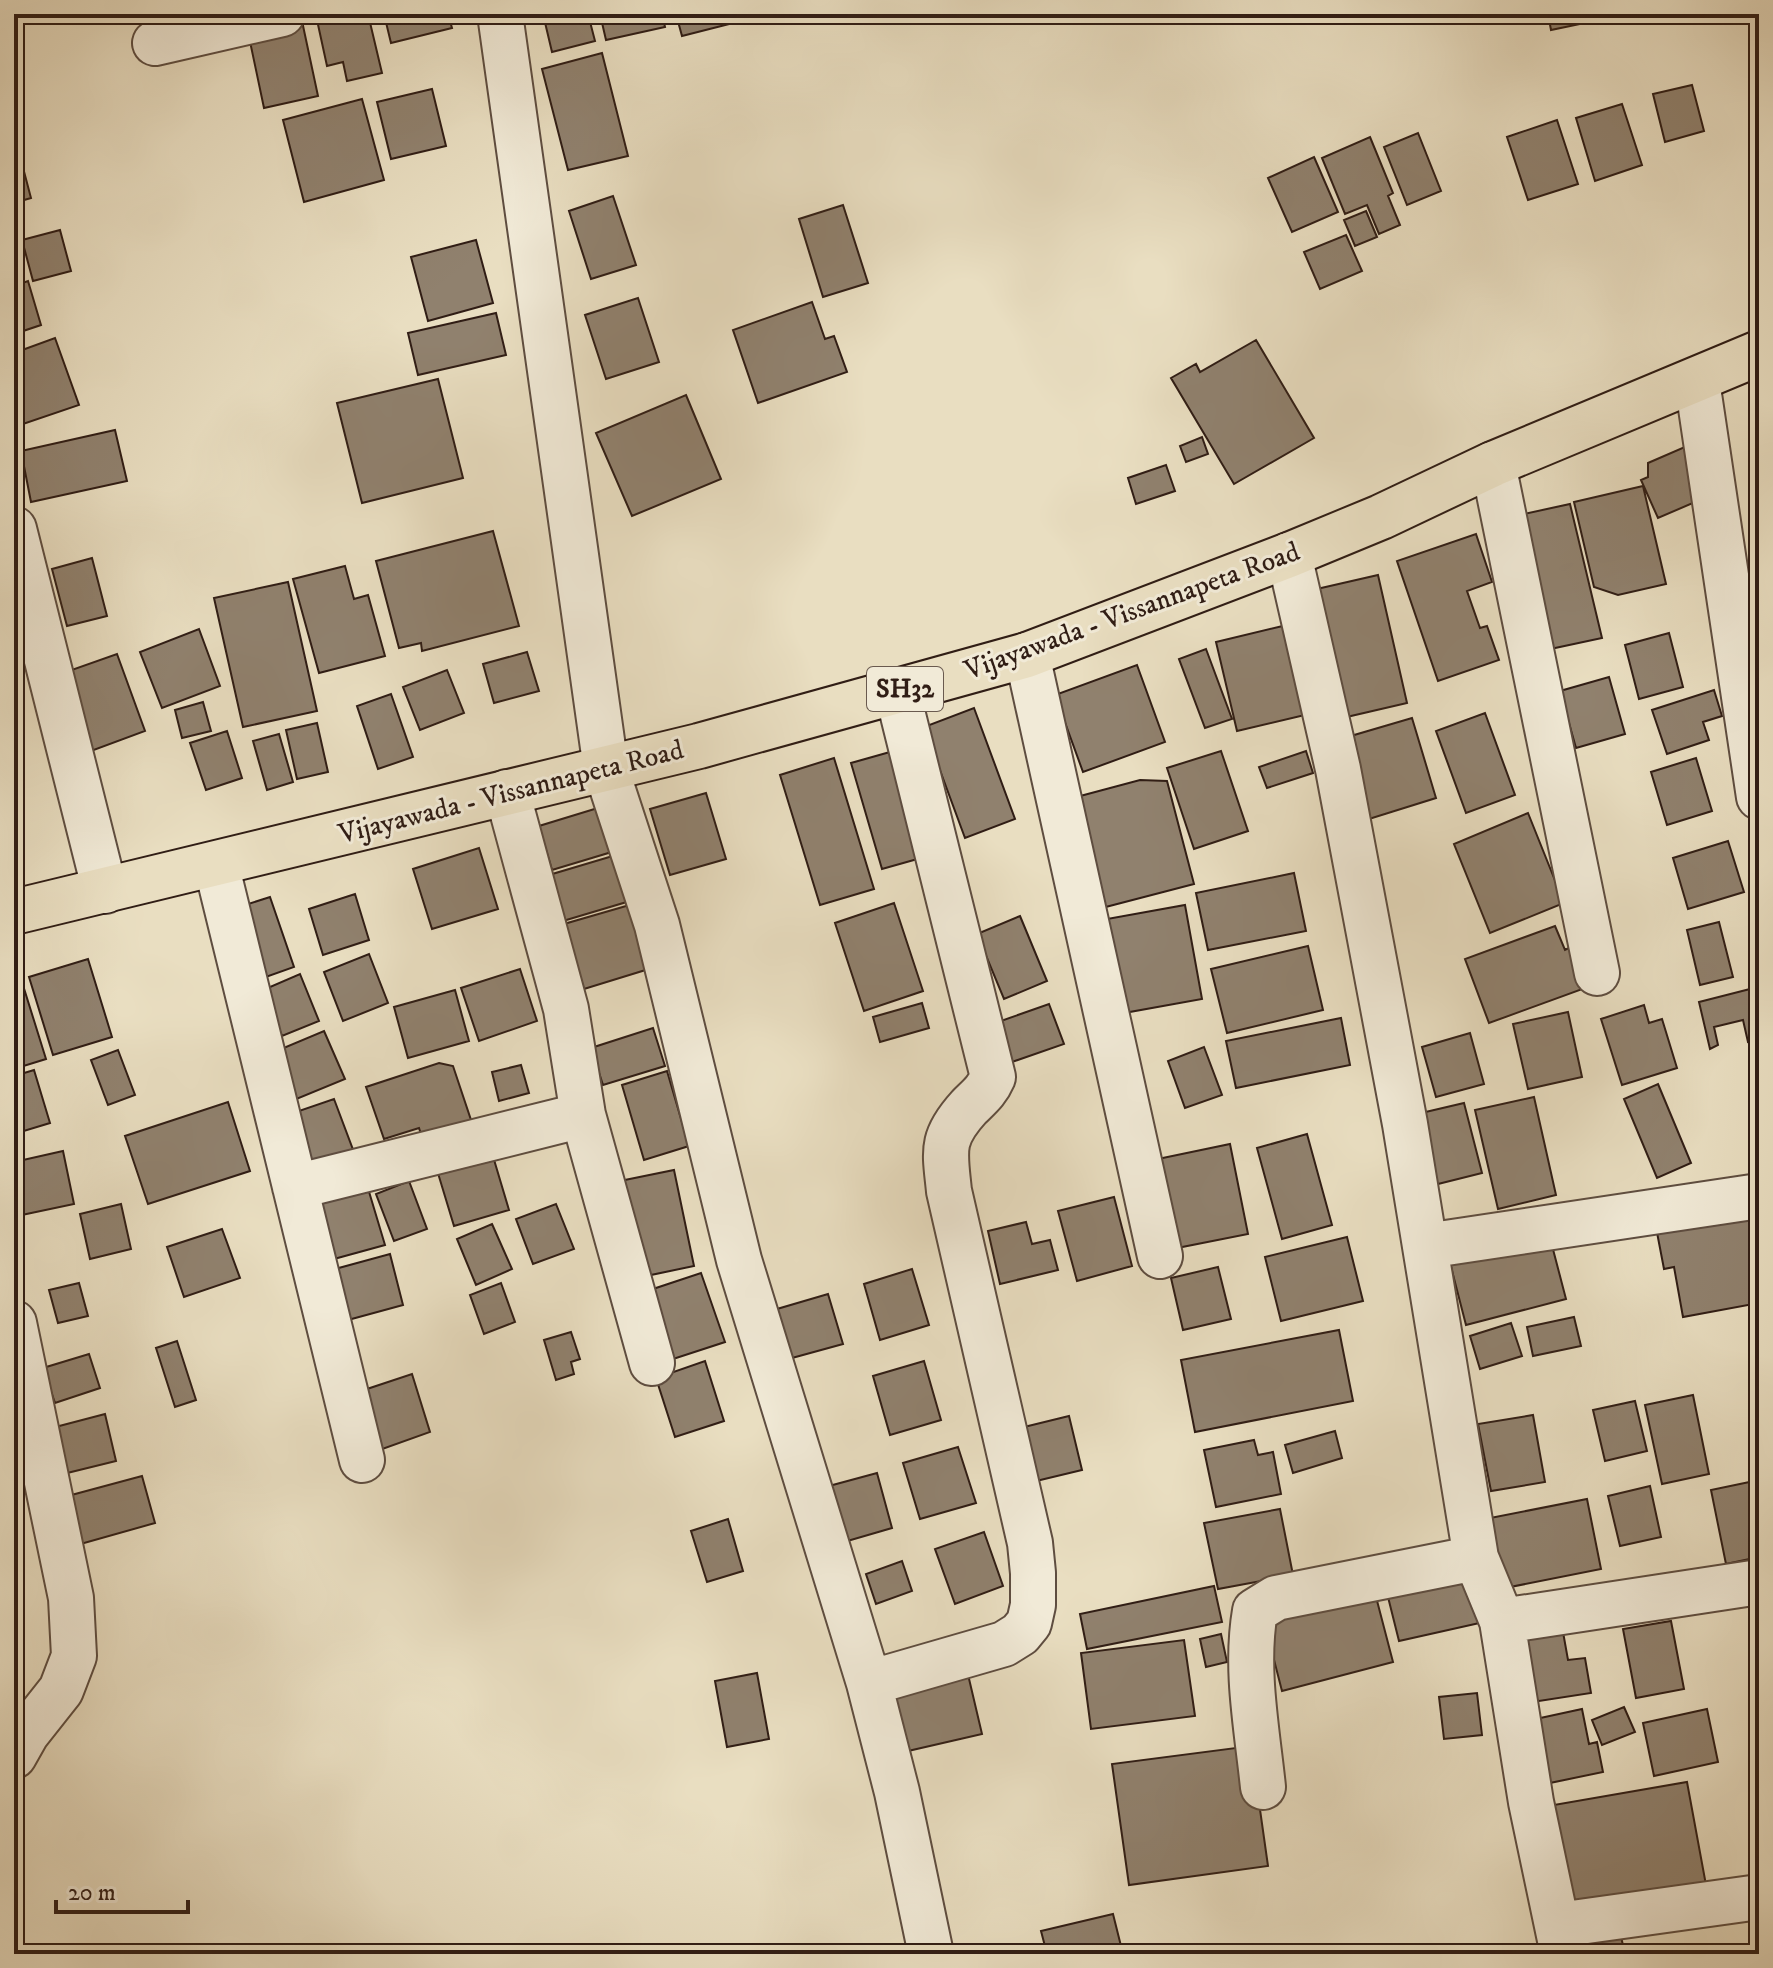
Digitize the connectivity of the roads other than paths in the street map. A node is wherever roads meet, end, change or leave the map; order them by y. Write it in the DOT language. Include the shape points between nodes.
graph roads {
  1 [pos="282,14"];
  2 [pos="500,14"];
  3 [pos="155,43"];
  4 [pos="1759,353"];
  5 [pos="1697,381"];
  6 [pos="1493,464"];
  7 [pos="14,529"];
  8 [pos="1289,555"];
  9 [pos="1027,655"];
  10 [pos="897,691"];
  11 [pos="606,769"];
  12 [pos="507,792"];
  13 [pos="1759,797"];
  14 [pos="216,864"];
  15 [pos="105,891"];
  16 [pos="14,912"];
  17 [pos="1597,973"];
  18 [pos="583,1115"];
  19 [pos="295,1187"];
  20 [pos="1759,1196"];
  21 [pos="1426,1246"];
  22 [pos="1160,1256"];
  23 [pos="14,1323"];
  24 [pos="652,1363"];
  25 [pos="362,1460"];
  26 [pos="1476,1558"];
  27 [pos="1759,1582"];
  28 [pos="1502,1621"];
  29 [pos="869,1683"];
  30 [pos="14,1756"];
  31 [pos="1263,1787"];
  32 [pos="1759,1897"];
  33 [pos="1560,1939"];
  34 [pos="931,1954"];
  1 -- 3 [label="street"];
  2 -- 11 [label="street"];
  4 -- 5 [label="main road, Vijayawada - Vissannapeta Road / SH32"];
  5 -- 6 [label="main road, Vijayawada - Vissannapeta Road / SH32"];
  5 -- 13 [label="street"];
  6 -- 8 [label="main road, Vijayawada - Vissannapeta Road / SH32"];
  6 -- 17 [label="street"];
  7 -- 15 [label="street"];
  8 -- 9 [label="main road, Vijayawada - Vissannapeta Road / SH32"];
  8 -- 21 [label="street" via="1338,769"];
  9 -- 10 [label="main road, Vijayawada - Vissannapeta Road / SH32"];
  9 -- 22 [label="street"];
  10 -- 11 [label="main road, Vijayawada - Vissannapeta Road / SH32"];
  10 -- 29 [label="street" via="993,1077 987,1091 949,1132 944,1147 949,1191 1030,1543 1033,1605 1029,1623 1004,1644"];
  11 -- 12 [label="main road, Vijayawada - Vissannapeta Road / SH32"];
  11 -- 29 [label="street" via="657,925 739,1260"];
  12 -- 14 [label="main road, Vijayawada - Vissannapeta Road / SH32"];
  12 -- 18 [label="street" via="566,1009"];
  14 -- 15 [label="main road, Vijayawada - Vissannapeta Road / SH32"];
  14 -- 19 [label="street"];
  15 -- 16 [label="main road, Vijayawada - Vissannapeta Road / SH32"];
  18 -- 19 [label="street"];
  18 -- 24 [label="street"];
  19 -- 25 [label="street"];
  20 -- 21 [label="street"];
  21 -- 26 [label="street"];
  23 -- 30 [label="street" via="71,1598 74,1656 61,1690"];
  26 -- 28 [label="street"];
  26 -- 31 [label="street" via="1276,1598 1255,1611 1251,1671"];
  27 -- 28 [label="street"];
  28 -- 33 [label="street"];
  29 -- 34 [label="street"];
  32 -- 33 [label="street"];
}
